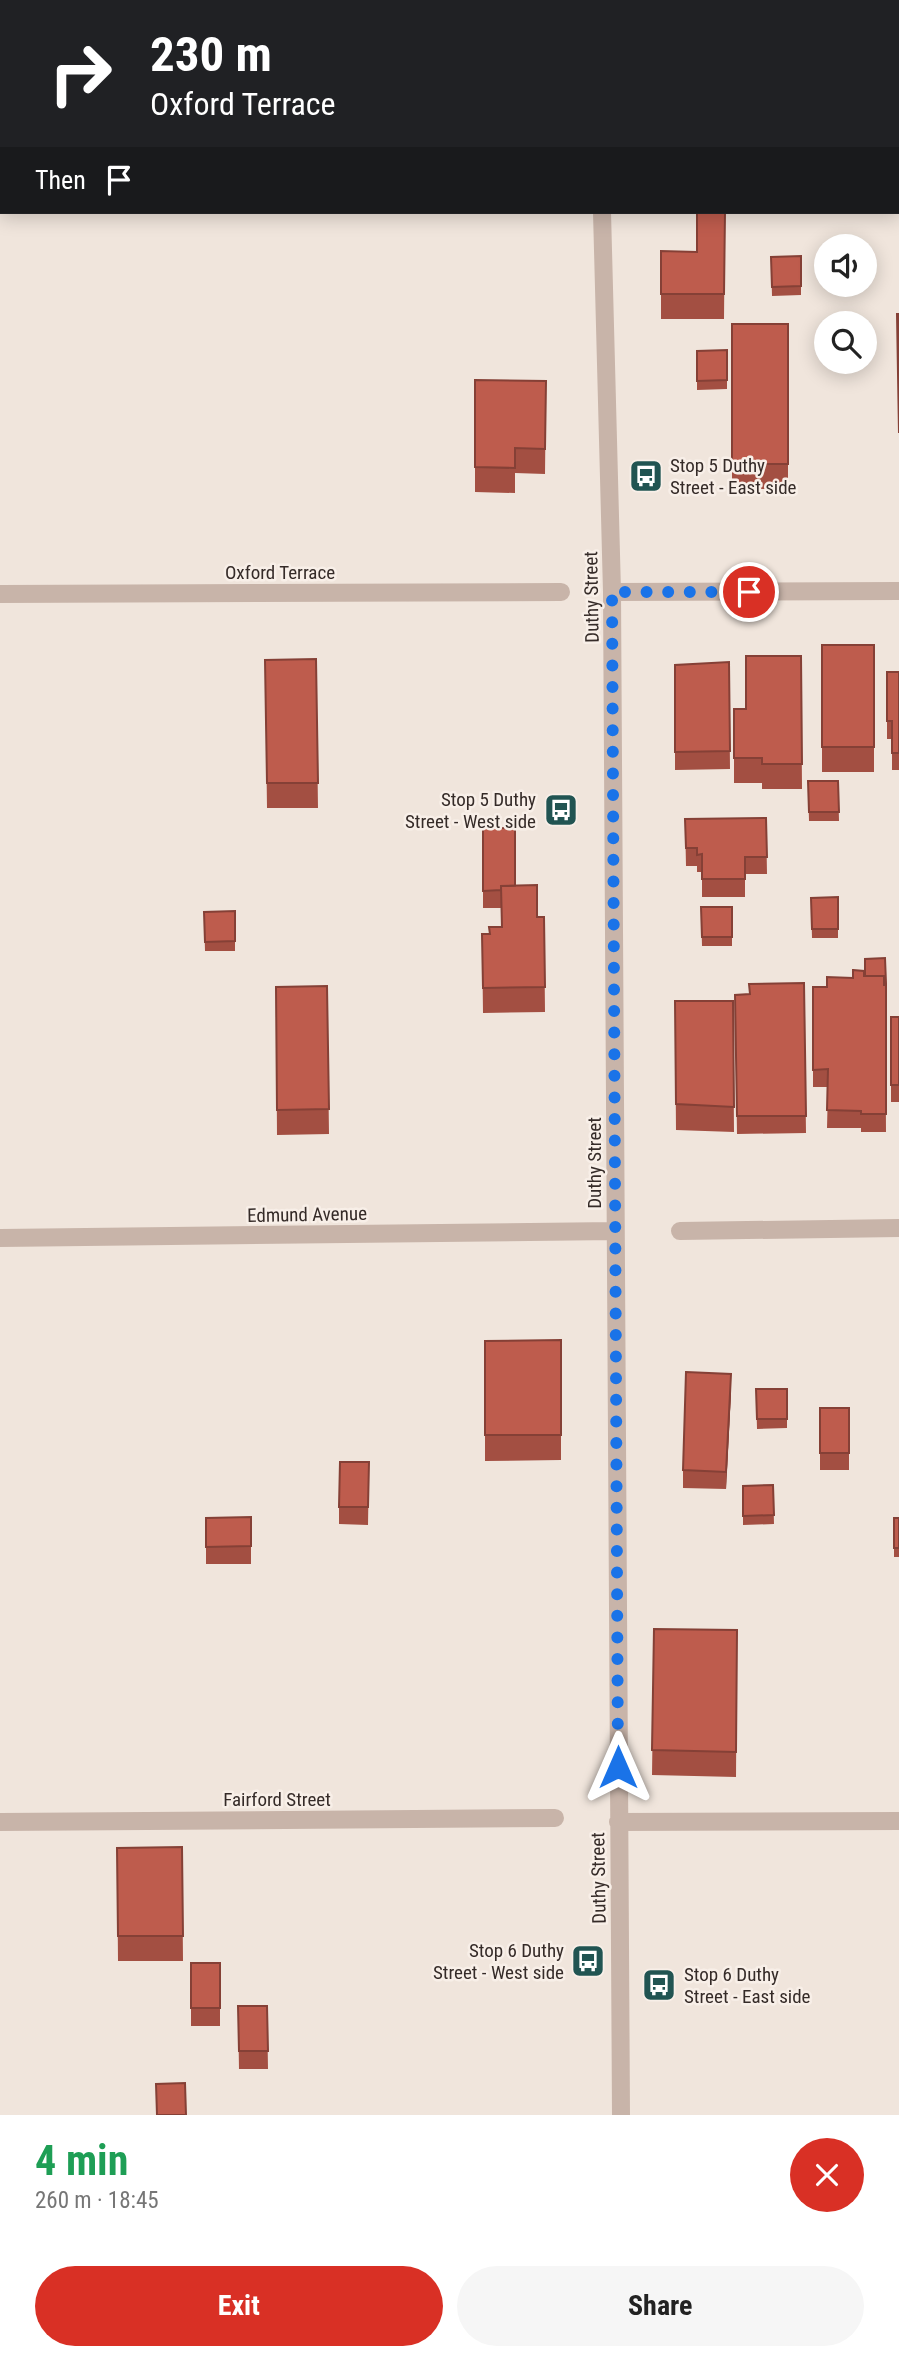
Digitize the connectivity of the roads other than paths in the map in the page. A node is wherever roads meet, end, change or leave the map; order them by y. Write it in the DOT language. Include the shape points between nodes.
graph roads {
  1 [pos="603,214"];
  2 [pos="899,591"];
  3 [pos="561,592"];
  4 [pos="612,592"];
  5 [pos="0,594"];
  6 [pos="899,1228"];
  7 [pos="615,1231"];
  8 [pos="680,1231"];
  9 [pos="0,1238"];
  10 [pos="555,1818"];
  11 [pos="899,1821"];
  12 [pos="0,1822"];
  13 [pos="618,1822"];
  14 [pos="621,2115"];
  1 -- 4 [label="street, Duthy Street"];
  2 -- 4 [label="street"];
  3 -- 5 [label="street, Oxford Terrace"];
  4 -- 7 [label="street, Duthy Street"];
  6 -- 8 [label="street"];
  7 -- 9 [label="street, Edmund Avenue"];
  7 -- 13 [label="street, Duthy Street"];
  10 -- 12 [label="street, Fairford Street"];
  11 -- 13 [label="street"];
  13 -- 14 [label="street, Duthy Street"];
}
